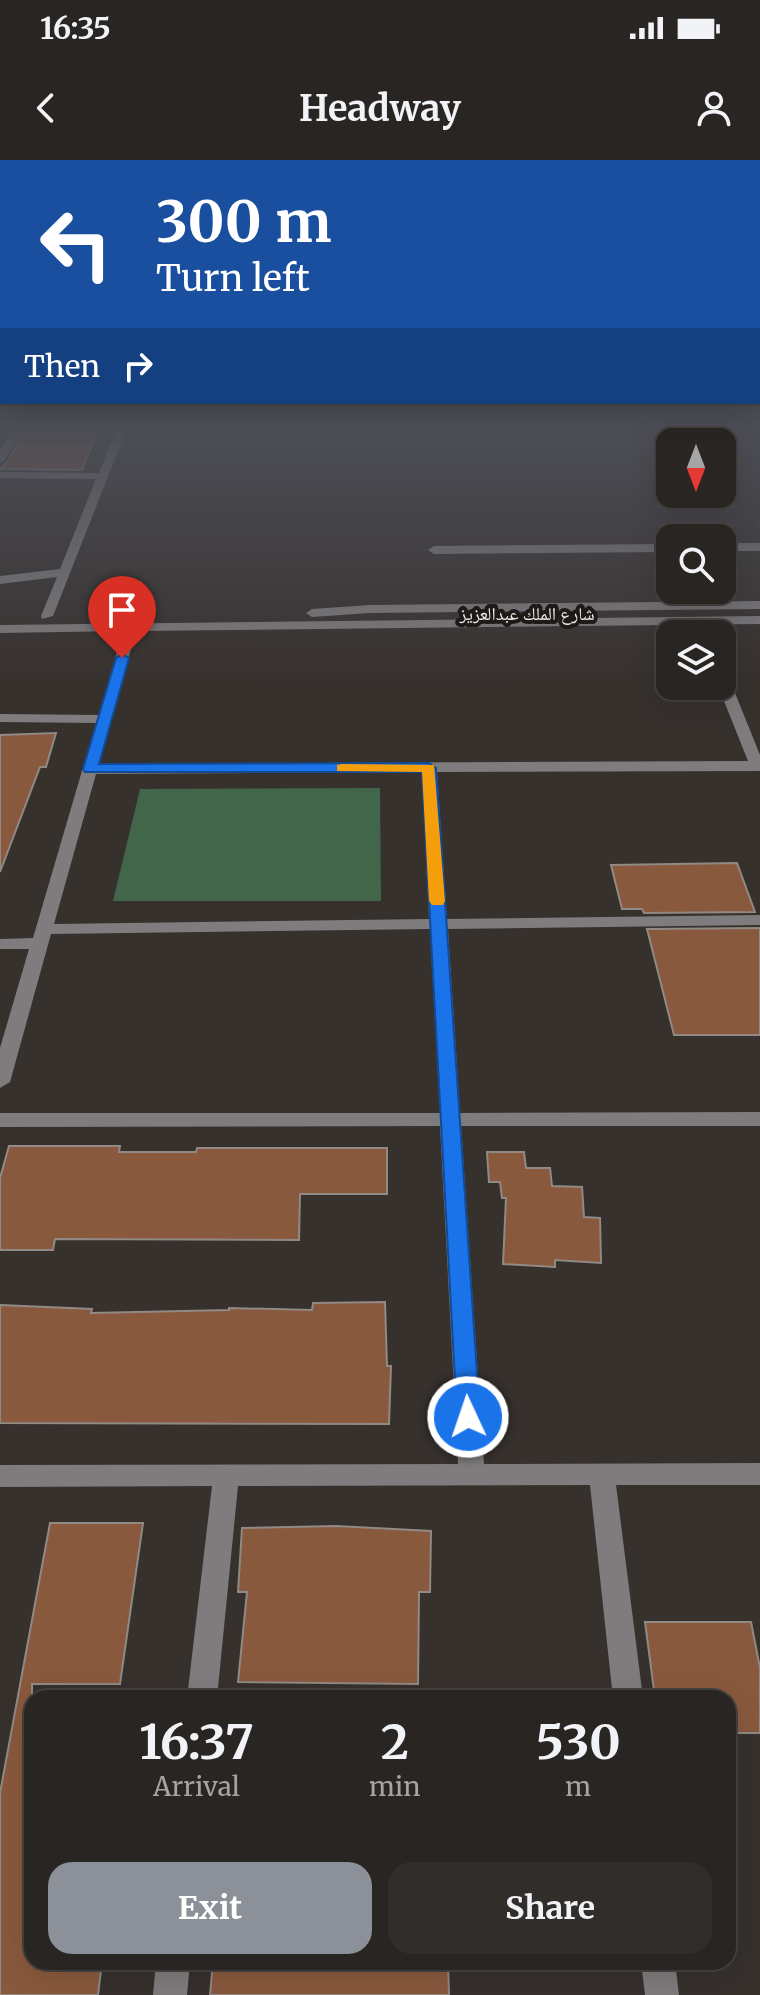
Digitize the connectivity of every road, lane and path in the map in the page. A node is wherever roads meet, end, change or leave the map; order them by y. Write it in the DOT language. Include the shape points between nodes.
graph roads {
  1 [pos="89,512"];
  2 [pos="736,547"];
  3 [pos="760,547"];
  4 [pos="656,548"];
  5 [pos="434,550"];
  6 [pos="65,572"];
  7 [pos="0,580"];
  8 [pos="760,605"];
  9 [pos="760,612"];
  10 [pos="47,616"];
  11 [pos="0,617"];
  12 [pos="760,620"];
  13 [pos="295,621"];
  14 [pos="131,627"];
  15 [pos="0,629"];
  16 [pos="760,629"];
  17 [pos="736,630"];
  18 [pos="656,632"];
  19 [pos="731,700"];
  20 [pos="0,718"];
  21 [pos="105,719"];
  22 [pos="758,766"];
  23 [pos="429,768"];
  24 [pos="90,769"];
  25 [pos="760,920"];
  26 [pos="439,924"];
  27 [pos="42,936"];
  28 [pos="0,944"];
  29 [pos="0,1082"];
  30 [pos="760,1119"];
  31 [pos="0,1120"];
  32 [pos="450,1120"];
  33 [pos="602,1474"];
  34 [pos="760,1474"];
  35 [pos="472,1475"];
  36 [pos="0,1476"];
  37 [pos="226,1476"];
  38 [pos="203,1690"];
  39 [pos="627,1690"];
  40 [pos="172,1970"];
  41 [pos="659,1970"];
  42 [pos="170,1995"];
  43 [pos="662,1995"];
  1 -- 6 [label="street"];
  2 -- 3 [label="street"];
  4 -- 5 [label="street"];
  6 -- 7 [label="street"];
  6 -- 10 [label="street"];
  8 -- 13 [label="street, شارع الملك عبدالعزيز" via="370,609"];
  9 -- 13 [label="street, شارع الملك عبدالعزيز"];
  10 -- 11 [label="street, شارع الملك عبدالعزيز"];
  10 -- 13 [label="street, شارع الملك عبدالعزيز"];
  12 -- 13 [label="street, شارع الملك عبدالعزيز"];
  13 -- 14 [label="street, شارع الملك عبدالعزيز"];
  13 -- 18 [label="street, شارع الملك عبدالعزيز" via="406,631"];
  14 -- 15 [label="street, شارع الملك عبدالعزيز"];
  14 -- 21 [label="street"];
  16 -- 17 [label="street, شارع الملك عبدالعزيز"];
  19 -- 22 [label="street"];
  20 -- 21 [label="street"];
  21 -- 24 [label="street"];
  22 -- 23 [label="street"];
  23 -- 24 [label="street"];
  23 -- 26 [label="street"];
  24 -- 27 [label="street"];
  25 -- 26 [label="street"];
  26 -- 27 [label="street"];
  26 -- 32 [label="street"];
  27 -- 28 [label="street"];
  27 -- 29 [label="street"];
  30 -- 32 [label="street"];
  31 -- 32 [label="street"];
  32 -- 35 [label="street"];
  33 -- 34 [label="street"];
  33 -- 35 [label="street"];
  33 -- 39 [label="street"];
  35 -- 37 [label="street"];
  36 -- 37 [label="street"];
  37 -- 38 [label="street"];
  40 -- 42 [label="street"];
  41 -- 43 [label="street"];
}
